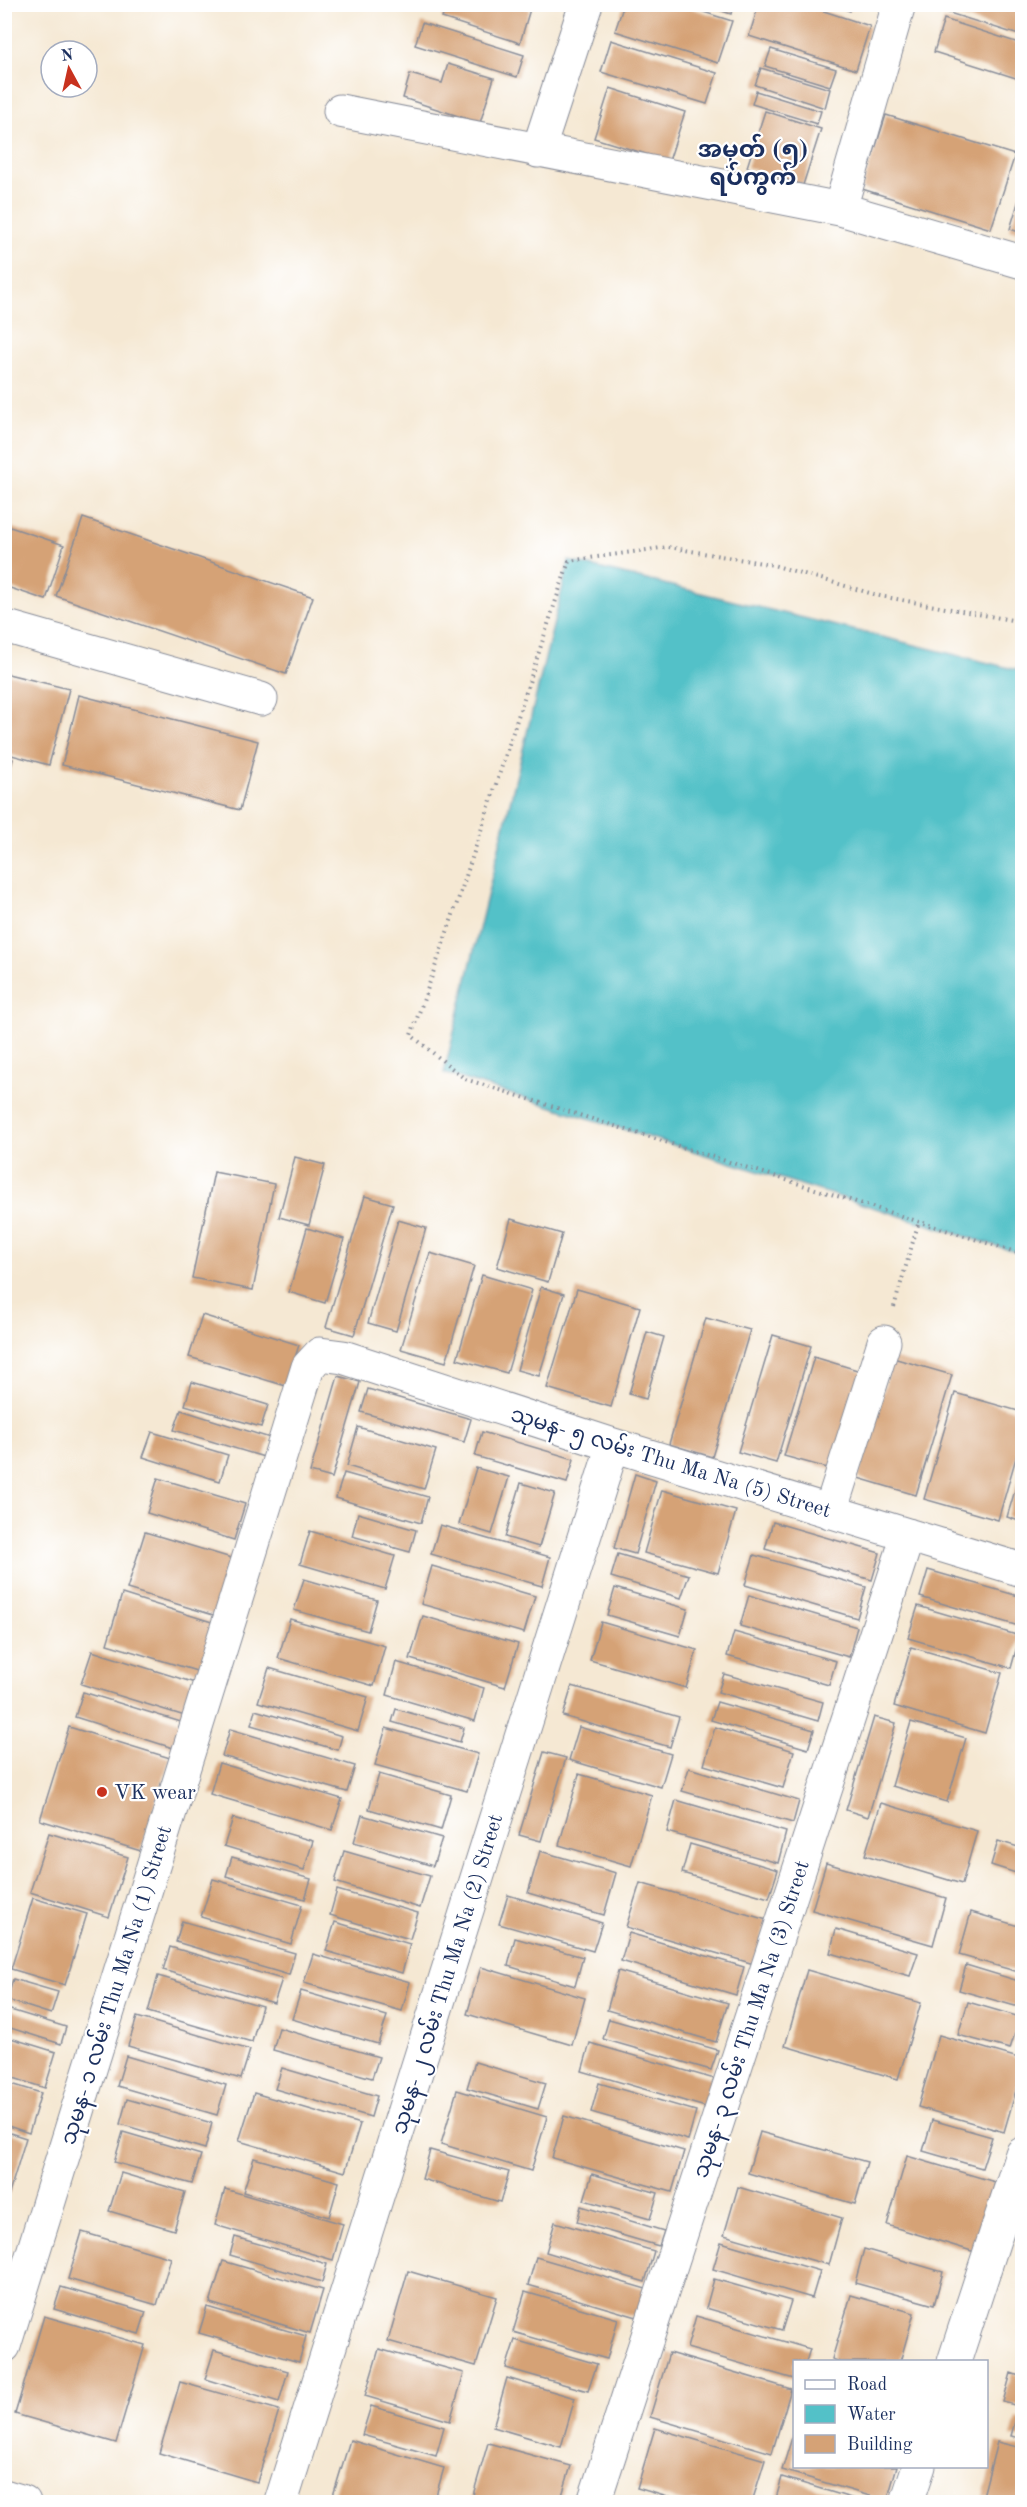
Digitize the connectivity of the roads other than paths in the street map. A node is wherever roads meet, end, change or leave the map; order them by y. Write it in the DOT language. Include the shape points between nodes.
graph roads {
  1 [pos="586,4"];
  2 [pos="899,4"];
  3 [pos="340,111"];
  4 [pos="538,150"];
  5 [pos="840,208"];
  6 [pos="1023,262"];
  7 [pos="4,626"];
  8 [pos="261,699"];
  9 [pos="884,1342"];
  10 [pos="320,1354"];
  11 [pos="614,1445"];
  12 [pos="830,1512"];
  13 [pos="908,1535"];
  14 [pos="1023,1570"];
  15 [pos="1023,2154"];
  16 [pos="4,2346"];
  17 [pos="954,2360"];
  18 [pos="918,2468"];
  19 [pos="4,2496"];
  20 [pos="24,2502"];
  21 [pos="281,2502"];
  22 [pos="594,2502"];
  23 [pos="907,2502"];
  1 -- 4 [label="street"];
  2 -- 5 [label="street"];
  3 -- 4 [label="street"];
  4 -- 5 [label="street"];
  5 -- 6 [label="street"];
  7 -- 8 [label="street"];
  9 -- 12 [label="street"];
  10 -- 11 [label="street, သုမန- ၅ လမ်း Thu Ma Na (5) Street" via="343,1357"];
  10 -- 16 [label="street, သုမန- ၁ လမ်း Thu Ma Na (1) Street" via="308,1366"];
  11 -- 12 [label="street, သုမန- ၅ လမ်း Thu Ma Na (5) Street"];
  11 -- 21 [label="street, သုမန- ၂ လမ်း Thu Ma Na (2) Street"];
  12 -- 13 [label="street, သုမန- ၅ လမ်း Thu Ma Na (5) Street"];
  13 -- 14 [label="street, သုမန- ၅ လမ်း Thu Ma Na (5) Street"];
  13 -- 22 [label="street, သုမန- ၃ လမ်း Thu Ma Na (3) Street"];
  15 -- 17 [label="street"];
  18 -- 23 [label="street"];
  19 -- 20 [label="street"];
}
